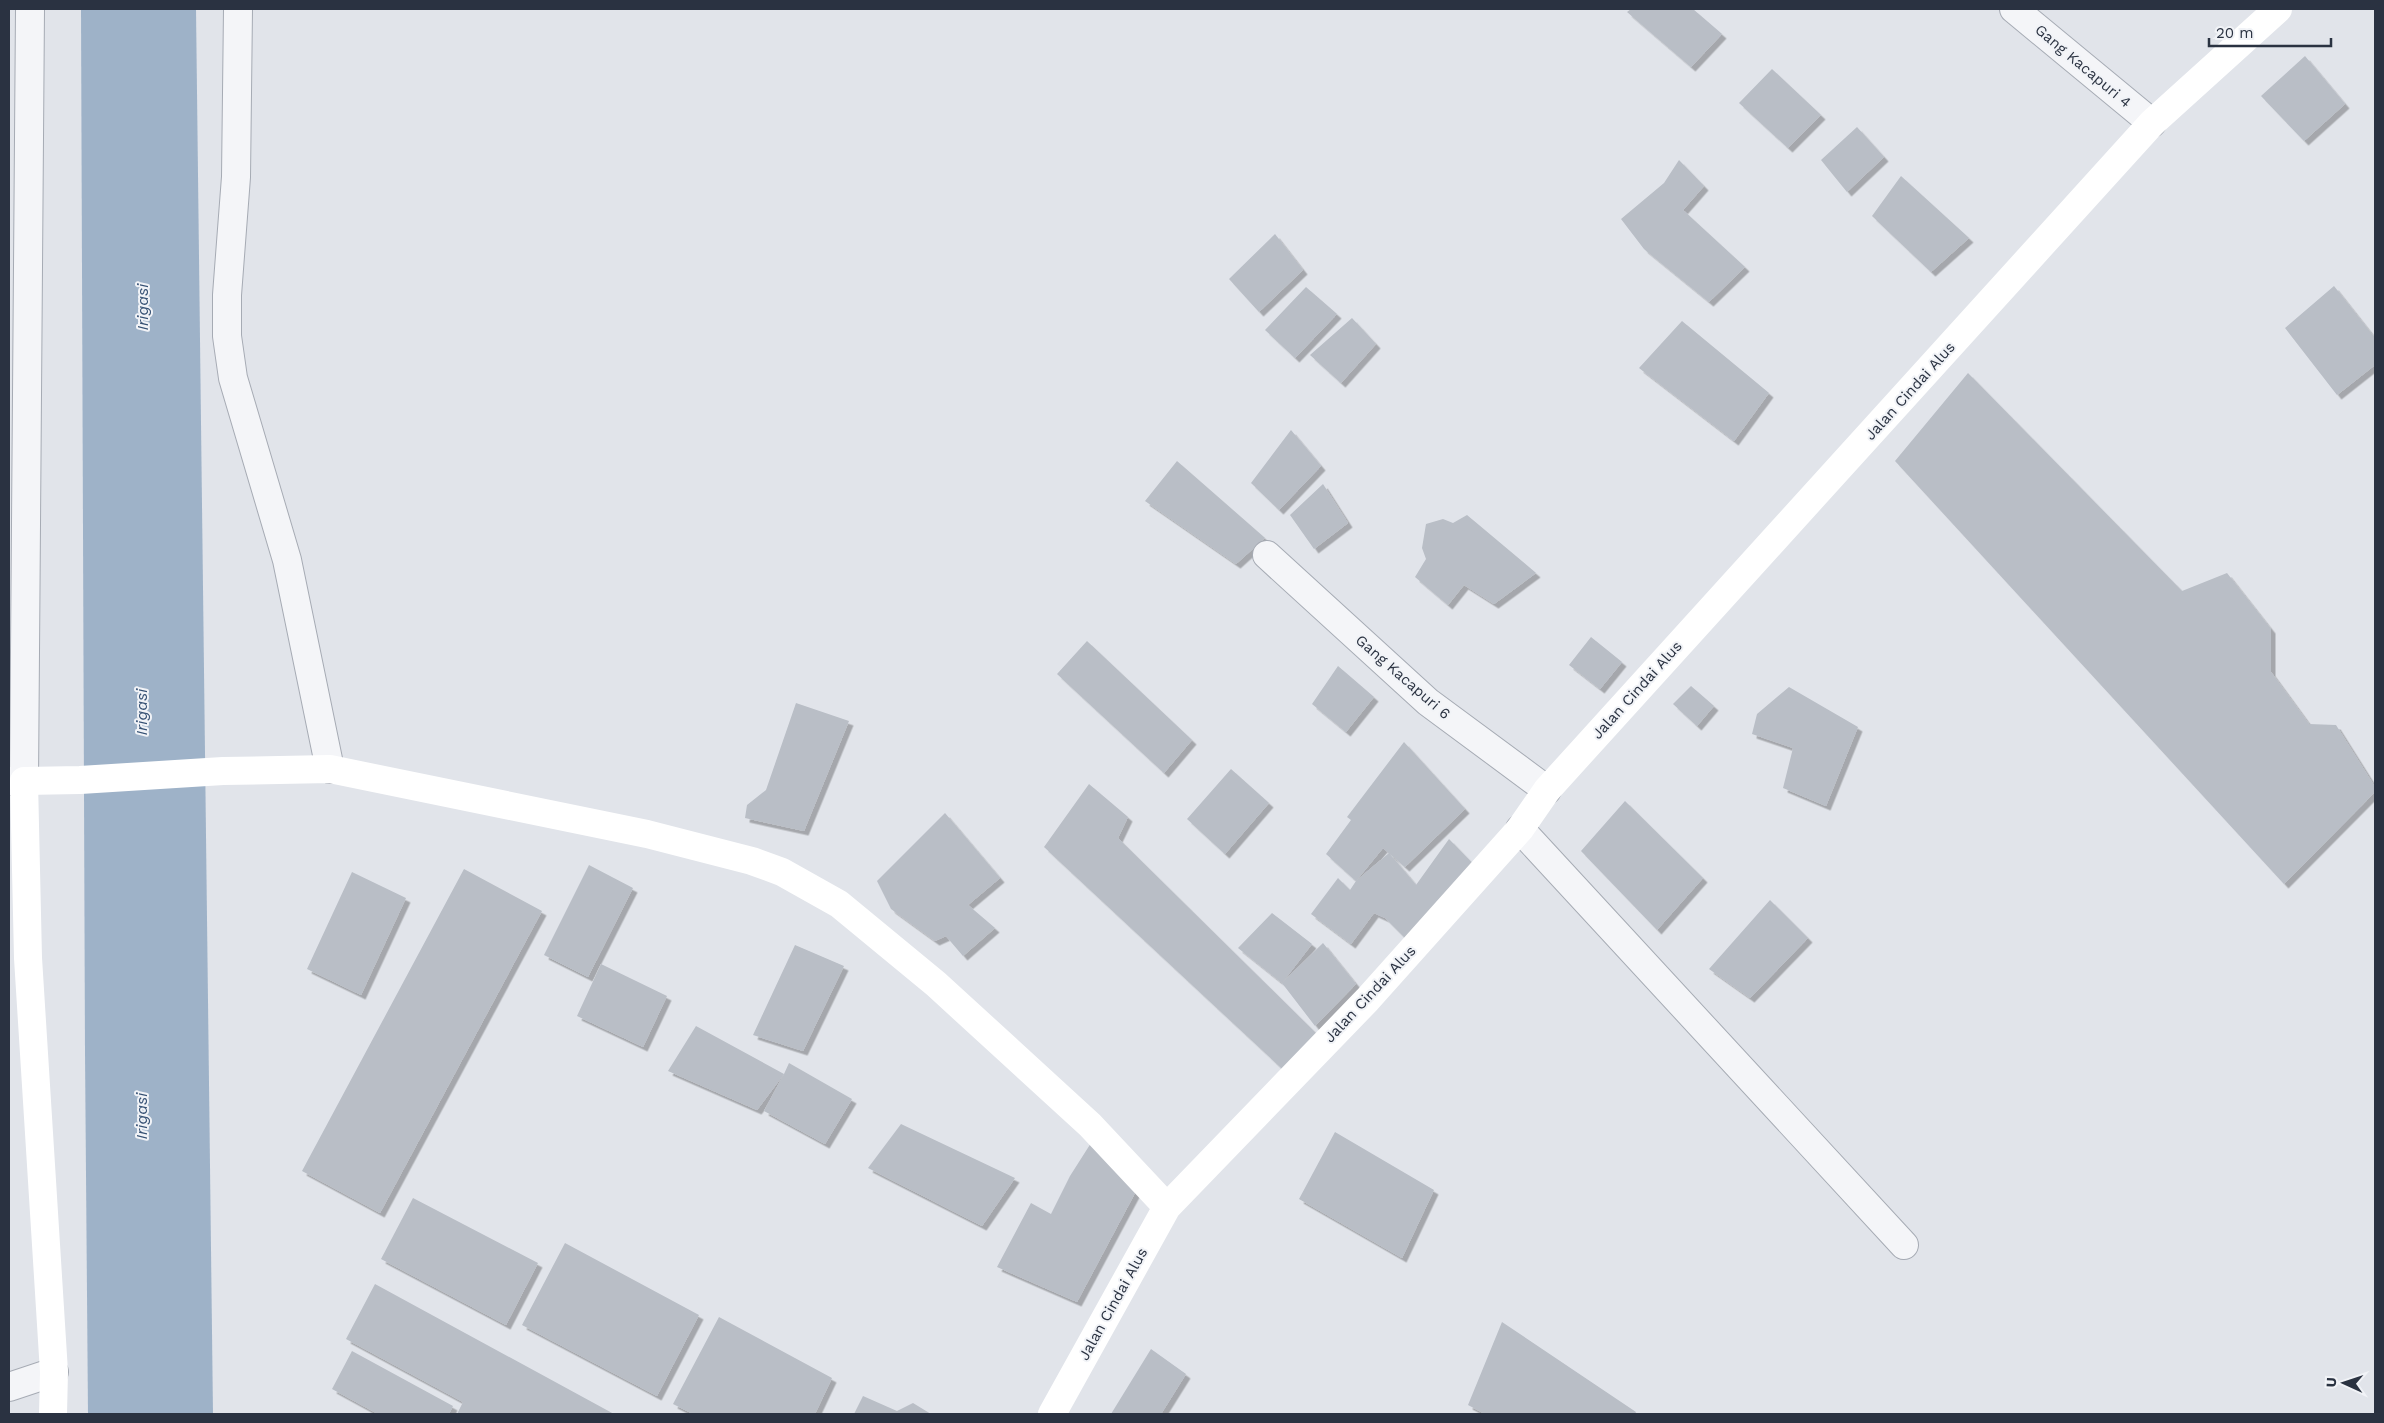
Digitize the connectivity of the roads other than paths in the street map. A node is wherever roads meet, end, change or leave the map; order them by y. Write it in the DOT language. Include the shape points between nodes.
graph roads {
  1 [pos="30,9"];
  2 [pos="238,9"];
  3 [pos="253,9"];
  4 [pos="2014,9"];
  5 [pos="2278,9"];
  6 [pos="2152,123"];
  7 [pos="236,178"];
  8 [pos="1267,555"];
  9 [pos="330,769"];
  10 [pos="16,781"];
  11 [pos="1547,790"];
  12 [pos="1520,829"];
  13 [pos="1167,1207"];
  14 [pos="1904,1245"];
  15 [pos="54,1372"];
  16 [pos="9,1387"];
  17 [pos="53,1414"];
  18 [pos="1052,1414"];
  1 -- 10 [label="street"];
  2 -- 7 [label="street"];
  3 -- 7 [label="street"];
  4 -- 6 [label="street, Gang Kacapuri 4"];
  5 -- 6 [label="street, Jalan Cindai Alus"];
  6 -- 11 [label="street, Jalan Cindai Alus"];
  7 -- 9 [label="street" via="227,336 233,378 287,560"];
  8 -- 11 [label="street, Gang Kacapuri 6" via="1428,702"];
  9 -- 10 [label="street"];
  9 -- 13 [label="street" via="647,834 782,872 839,904 936,984 1090,1125"];
  10 -- 15 [label="street"];
  11 -- 12 [label="street, Jalan Cindai Alus"];
  12 -- 13 [label="street, Jalan Cindai Alus" via="1367,1000"];
  12 -- 14 [label="street"];
  13 -- 18 [label="street, Jalan Cindai Alus"];
  15 -- 16 [label="street"];
  15 -- 17 [label="street"];
}
